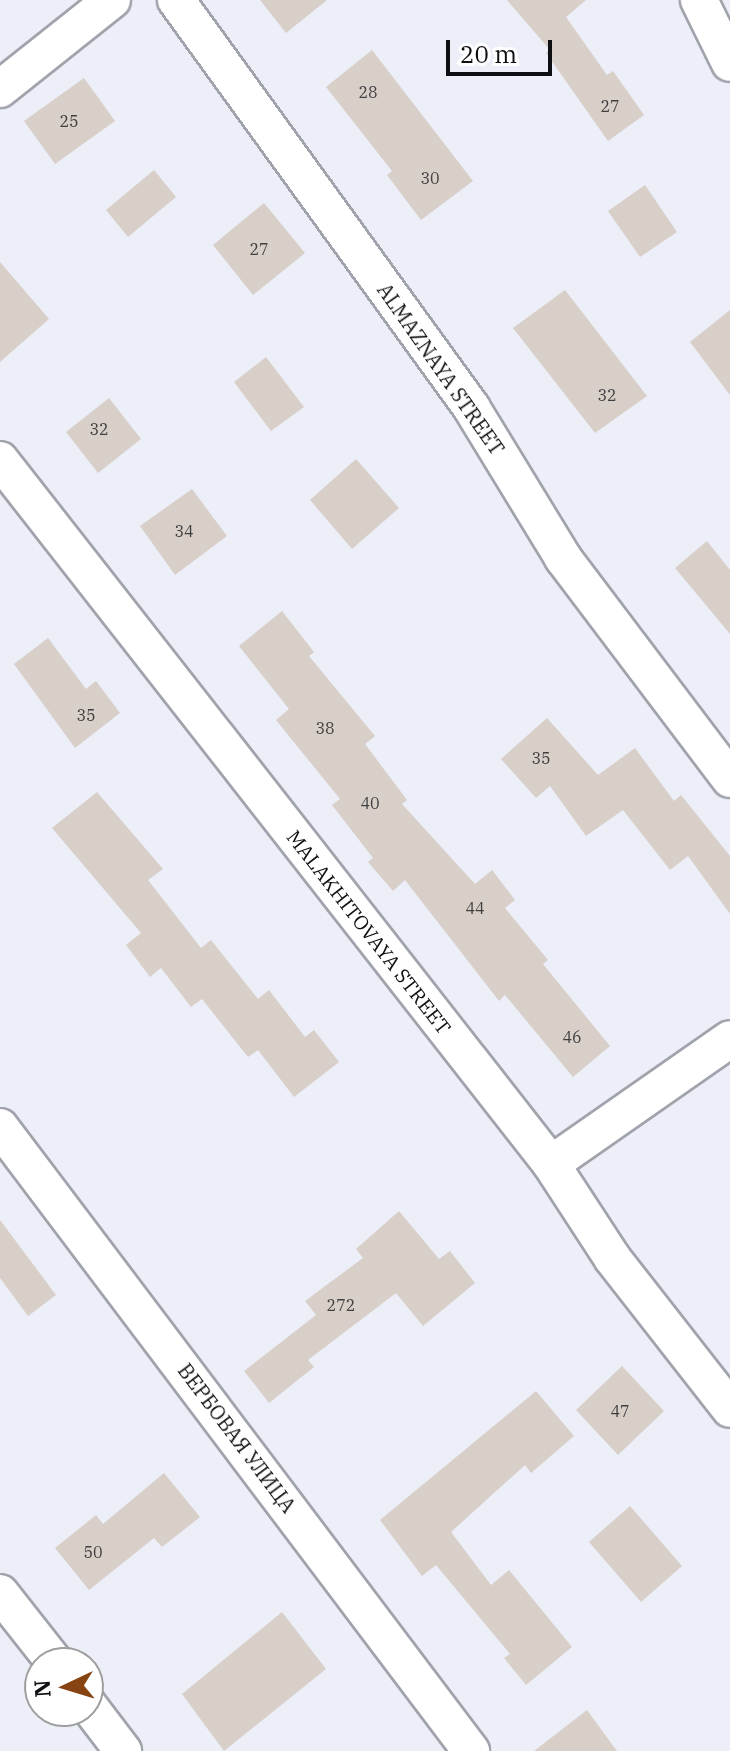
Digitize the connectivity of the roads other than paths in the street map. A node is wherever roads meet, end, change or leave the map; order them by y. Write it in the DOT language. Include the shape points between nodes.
graph roads {
  1 [pos="112,0"];
  2 [pos="176,0"];
  3 [pos="699,0"];
  4 [pos="730,63"];
  5 [pos="0,89"];
  6 [pos="0,460"];
  7 [pos="730,779"];
  8 [pos="730,1039"];
  9 [pos="0,1127"];
  10 [pos="551,1164"];
  11 [pos="730,1409"];
  12 [pos="0,1593"];
  13 [pos="42,1647"];
  14 [pos="104,1726"];
  15 [pos="123,1751"];
  16 [pos="471,1751"];
  1 -- 5 [label="street"];
  2 -- 7 [label="street, ALMAZNAYA STREET" via="471,407 563,558"];
  3 -- 4 [label="street"];
  6 -- 10 [label="street, MALAKHITOVAYA STREET"];
  8 -- 10 [label="street"];
  9 -- 16 [label="street, ВЕРБОВАЯ УЛИЦА"];
  10 -- 11 [label="street, MALAKHITOVAYA STREET" via="613,1259"];
  12 -- 13 [label="street"];
  14 -- 15 [label="street"];
}
